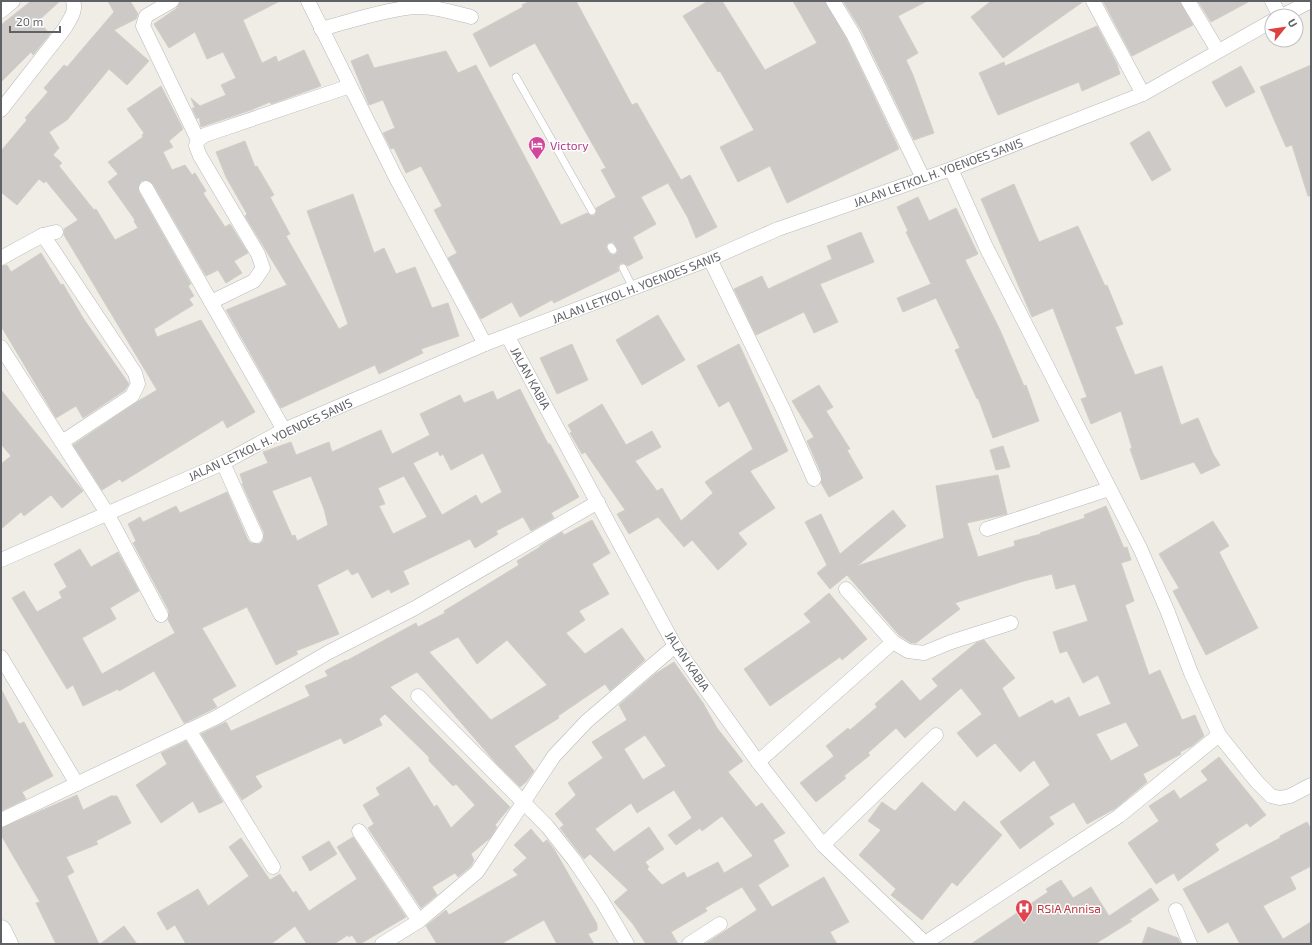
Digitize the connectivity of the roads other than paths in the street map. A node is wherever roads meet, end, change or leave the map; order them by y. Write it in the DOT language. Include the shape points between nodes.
graph roads {
  1 [pos="13,1"];
  2 [pos="73,1"];
  3 [pos="172,1"];
  4 [pos="308,1"];
  5 [pos="833,1"];
  6 [pos="1093,1"];
  7 [pos="1188,1"];
  8 [pos="1311,1"];
  9 [pos="1297,8"];
  10 [pos="1,11"];
  11 [pos="471,17"];
  12 [pos="1264,25"];
  13 [pos="321,29"];
  14 [pos="1218,51"];
  15 [pos="516,77"];
  16 [pos="350,86"];
  17 [pos="1143,94"];
  18 [pos="1,110"];
  19 [pos="198,140"];
  20 [pos="951,169"];
  21 [pos="923,178"];
  22 [pos="146,188"];
  23 [pos="592,211"];
  24 [pos="1,258"];
  25 [pos="710,259"];
  26 [pos="623,268"];
  27 [pos="633,288"];
  28 [pos="211,302"];
  29 [pos="508,337"];
  30 [pos="485,344"];
  31 [pos="1,347"];
  32 [pos="284,430"];
  33 [pos="62,442"];
  34 [pos="223,463"];
  35 [pos="814,479"];
  36 [pos="1109,489"];
  37 [pos="598,502"];
  38 [pos="107,513"];
  39 [pos="987,529"];
  40 [pos="256,536"];
  41 [pos="1,560"];
  42 [pos="846,589"];
  43 [pos="161,615"];
  44 [pos="1011,623"];
  45 [pos="893,642"];
  46 [pos="675,646"];
  47 [pos="1,657"];
  48 [pos="418,696"];
  49 [pos="189,730"];
  50 [pos="936,735"];
  51 [pos="1219,735"];
  52 [pos="758,762"];
  53 [pos="76,784"];
  54 [pos="1311,784"];
  55 [pos="522,802"];
  56 [pos="1,820"];
  57 [pos="359,831"];
  58 [pos="823,846"];
  59 [pos="273,866"];
  60 [pos="1176,910"];
  61 [pos="419,921"];
  62 [pos="720,924"];
  63 [pos="1,930"];
  64 [pos="8,944"];
  65 [pos="382,944"];
  66 [pos="626,944"];
  67 [pos="689,944"];
  68 [pos="926,944"];
  69 [pos="1190,944"];
  1 -- 10 [label="street"];
  2 -- 18 [label="street" via="72,15 65,28"];
  3 -- 19 [label="street" via="146,16 144,26"];
  4 -- 13 [label="street"];
  5 -- 21 [label="street" via="853,34"];
  6 -- 17 [label="street"];
  7 -- 14 [label="street"];
  8 -- 9 [label="street"];
  11 -- 13 [label="street" via="444,10 414,7"];
  12 -- 14 [label="street, JALAN LETKOL H. YOENOES SANIS"];
  13 -- 16 [label="street"];
  14 -- 17 [label="street, JALAN LETKOL H. YOENOES SANIS"];
  15 -- 23 [label="lane"];
  16 -- 19 [label="street" via="205,135"];
  16 -- 30 [label="street"];
  17 -- 20 [label="street, JALAN LETKOL H. YOENOES SANIS"];
  19 -- 28 [label="street" via="196,146 200,156 258,254 263,268 254,282"];
  20 -- 21 [label="street, JALAN LETKOL H. YOENOES SANIS"];
  20 -- 36 [label="street" via="986,247"];
  21 -- 25 [label="street, JALAN LETKOL H. YOENOES SANIS" via="778,229"];
  22 -- 28 [label="street"];
  24 -- 33 [label="street" via="50,234 135,373 138,384 132,396"];
  25 -- 27 [label="street, JALAN LETKOL H. YOENOES SANIS"];
  25 -- 35 [label="street"];
  26 -- 27 [label="lane"];
  27 -- 29 [label="street, JALAN LETKOL H. YOENOES SANIS"];
  28 -- 32 [label="street"];
  29 -- 30 [label="street, JALAN LETKOL H. YOENOES SANIS"];
  29 -- 37 [label="street, JALAN KABIA"];
  30 -- 32 [label="street, JALAN LETKOL H. YOENOES SANIS"];
  31 -- 33 [label="street"];
  32 -- 34 [label="street, JALAN LETKOL H. YOENOES SANIS"];
  33 -- 38 [label="street"];
  34 -- 38 [label="street, JALAN LETKOL H. YOENOES SANIS"];
  34 -- 40 [label="street"];
  36 -- 39 [label="street"];
  36 -- 51 [label="street" via="1168,610 1191,673"];
  37 -- 46 [label="street, JALAN KABIA"];
  37 -- 49 [label="street" via="415,608 329,652 217,717"];
  38 -- 41 [label="street, JALAN LETKOL H. YOENOES SANIS"];
  38 -- 43 [label="street"];
  42 -- 45 [label="street"];
  44 -- 45 [label="street" via="924,653 908,651"];
  45 -- 52 [label="street"];
  46 -- 52 [label="street, JALAN KABIA"];
  46 -- 55 [label="street" via="587,721 554,756"];
  47 -- 53 [label="street"];
  48 -- 55 [label="street"];
  49 -- 53 [label="street"];
  49 -- 59 [label="street"];
  50 -- 58 [label="street"];
  51 -- 54 [label="street" via="1271,796 1290,796"];
  51 -- 68 [label="street" via="1119,816"];
  52 -- 58 [label="street, JALAN KABIA"];
  53 -- 56 [label="street"];
  55 -- 61 [label="street" via="477,872"];
  55 -- 66 [label="street" via="547,826 574,860 602,901"];
  57 -- 61 [label="street"];
  58 -- 68 [label="street, JALAN KABIA"];
  60 -- 69 [label="street"];
  61 -- 65 [label="street"];
  62 -- 67 [label="street"];
  63 -- 64 [label="main road"];
}
